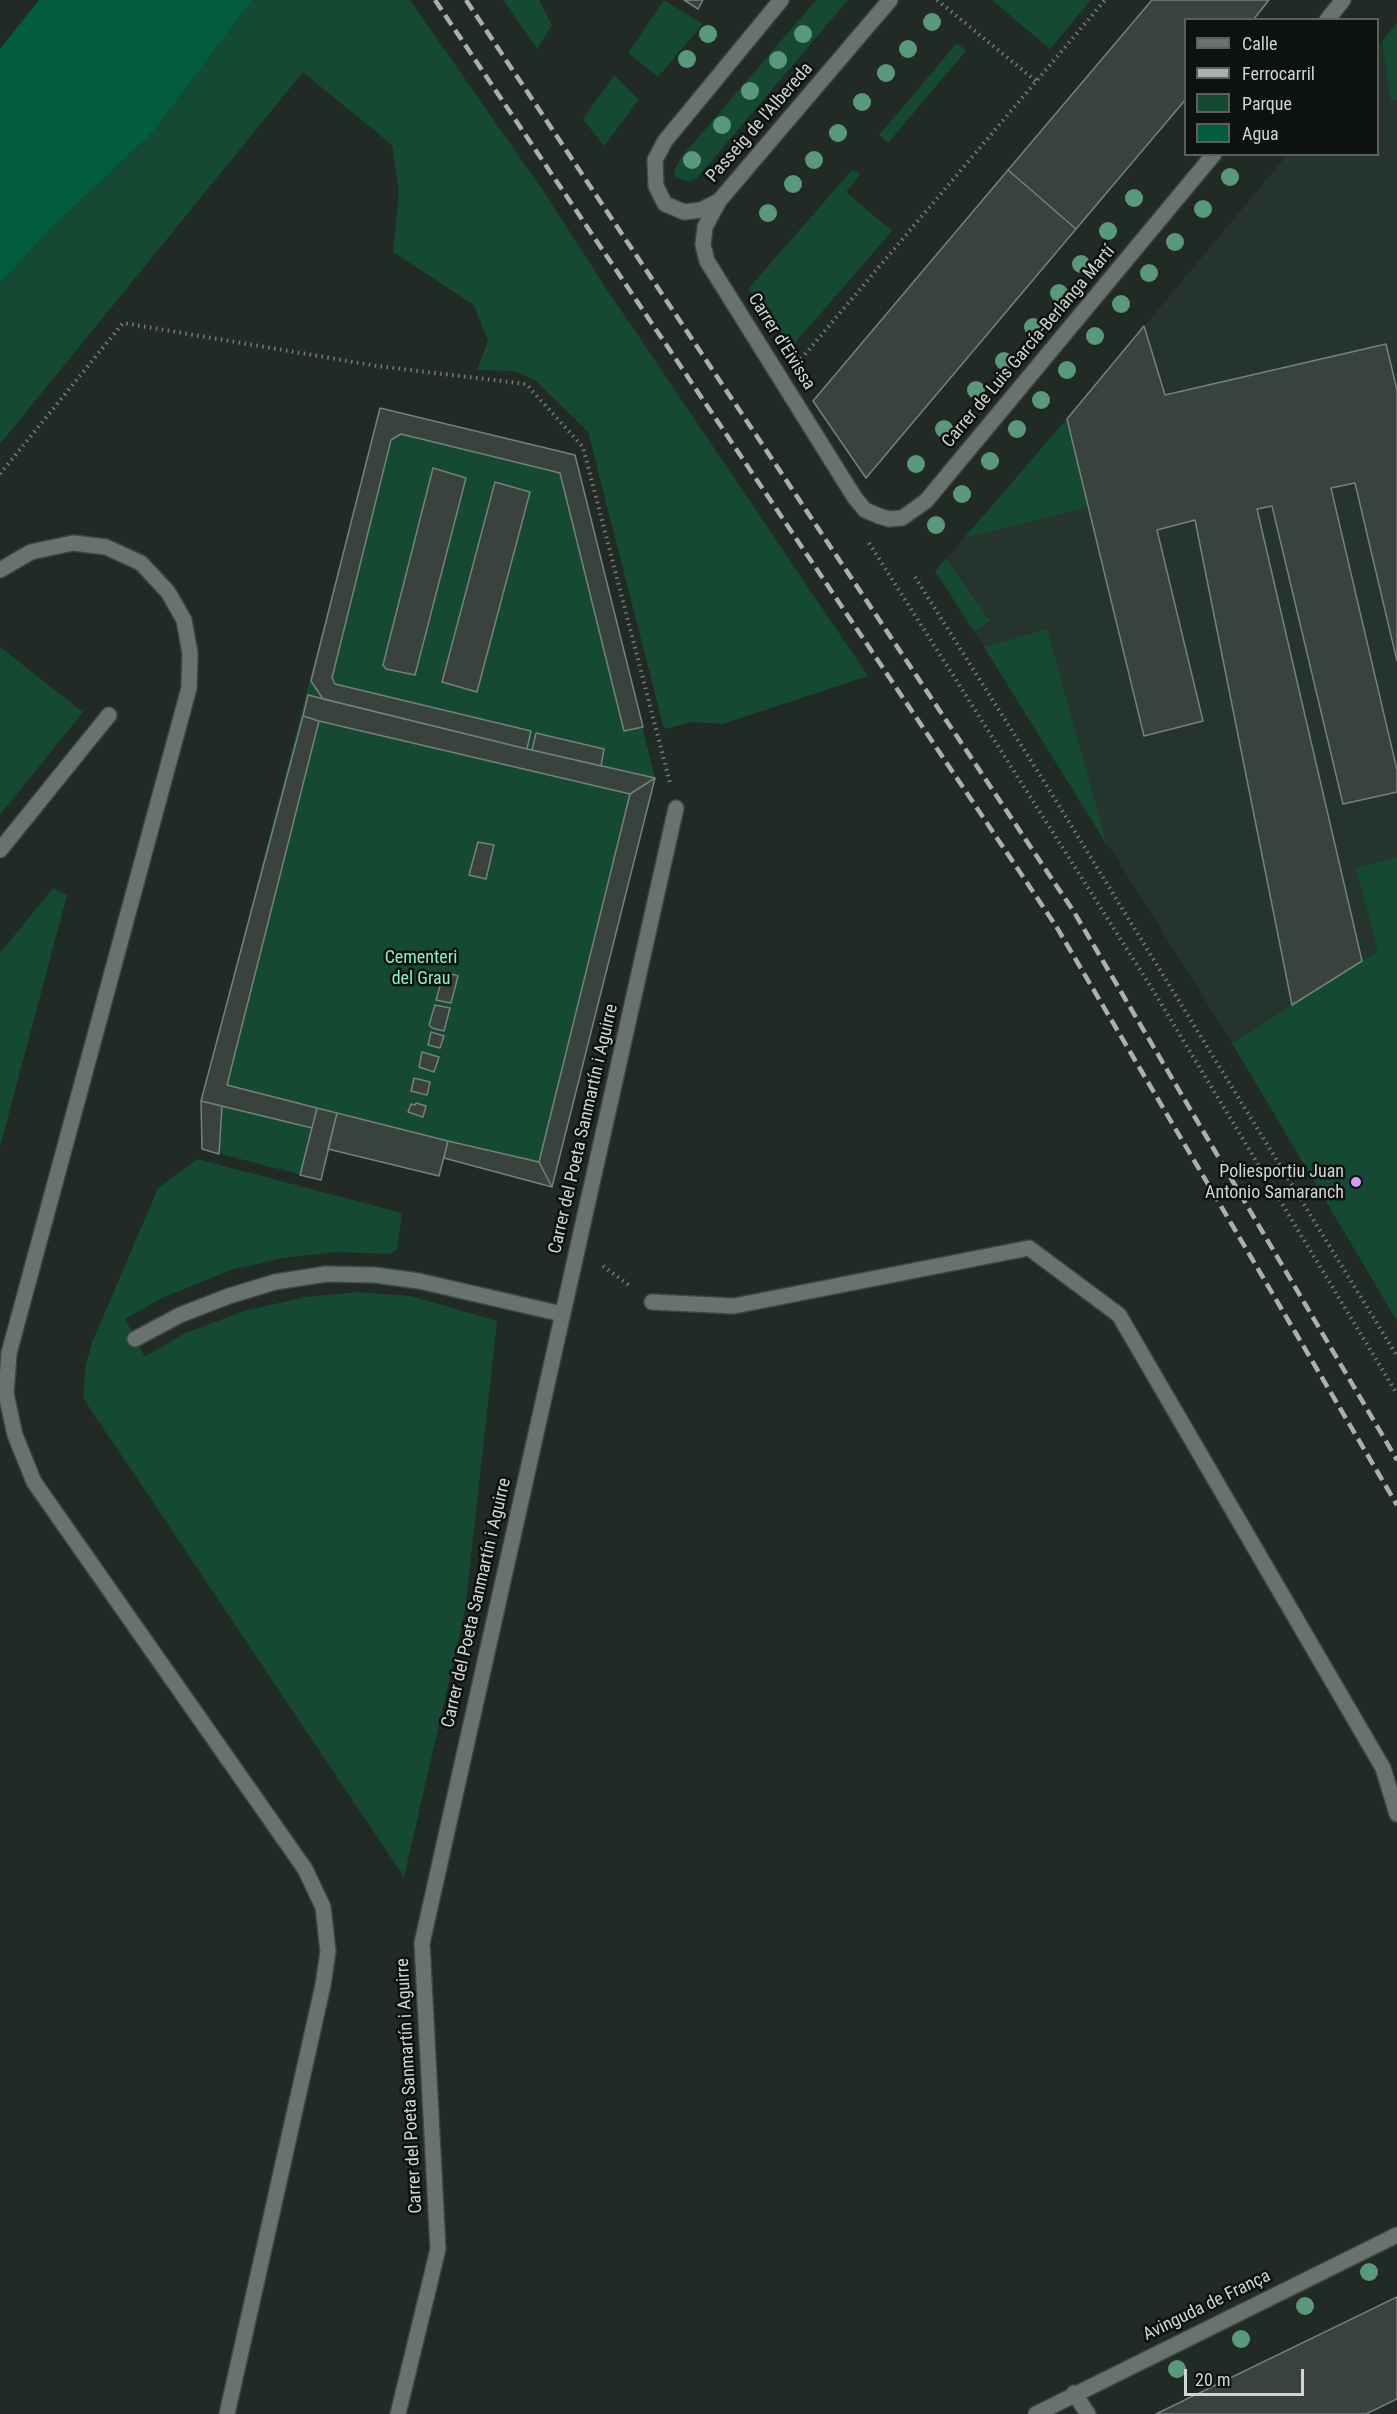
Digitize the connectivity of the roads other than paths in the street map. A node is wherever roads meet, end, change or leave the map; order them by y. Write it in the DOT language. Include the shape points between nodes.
graph roads {
  1 [pos="781,0"];
  2 [pos="891,0"];
  3 [pos="1343,0"];
  4 [pos="1329,18"];
  5 [pos="1212,156"];
  6 [pos="719,201"];
  7 [pos="855,498"];
  8 [pos="0,570"];
  9 [pos="109,715"];
  10 [pos="676,808"];
  11 [pos="0,850"];
  12 [pos="652,1302"];
  13 [pos="562,1314"];
  14 [pos="135,1339"];
  15 [pos="3,1395"];
  16 [pos="1397,1814"];
  17 [pos="1397,2235"];
  18 [pos="1074,2393"];
  19 [pos="227,2414"];
  20 [pos="398,2414"];
  21 [pos="1036,2414"];
  22 [pos="1088,2414"];
  1 -- 6 [label="street, Passeig de l'Albereda" via="665,141 655,160 656,186 665,204 684,212 701,210"];
  2 -- 6 [label="street, Passeig de l'Albereda"];
  3 -- 4 [label="street"];
  5 -- 7 [label="street, Carrer de Luis García-Berlanga Martí" via="926,501 902,518 889,519 865,510"];
  6 -- 7 [label="street, Carrer d'Eivissa" via="705,227 703,245 707,261"];
  8 -- 15 [label="street" via="32,552 73,543 106,547 141,564 168,592 183,620 190,653 189,688 9,1353"];
  9 -- 11 [label="street"];
  10 -- 13 [label="street, Carrer del Poeta Sanmartín i Aguirre"];
  12 -- 16 [label="street" via="734,1306 1029,1248 1119,1315 1383,1768"];
  13 -- 14 [label="street" via="419,1281 326,1274 275,1282 229,1296 180,1315"];
  13 -- 20 [label="street, Carrer del Poeta Sanmartín i Aguirre" via="422,1943 438,2250"];
  15 -- 19 [label="street" via="34,1482 305,1869 323,1907 328,1951 322,1985"];
  17 -- 18 [label="street, Avinguda de França"];
  18 -- 21 [label="street, Avinguda de França"];
  18 -- 22 [label="street"];
}
